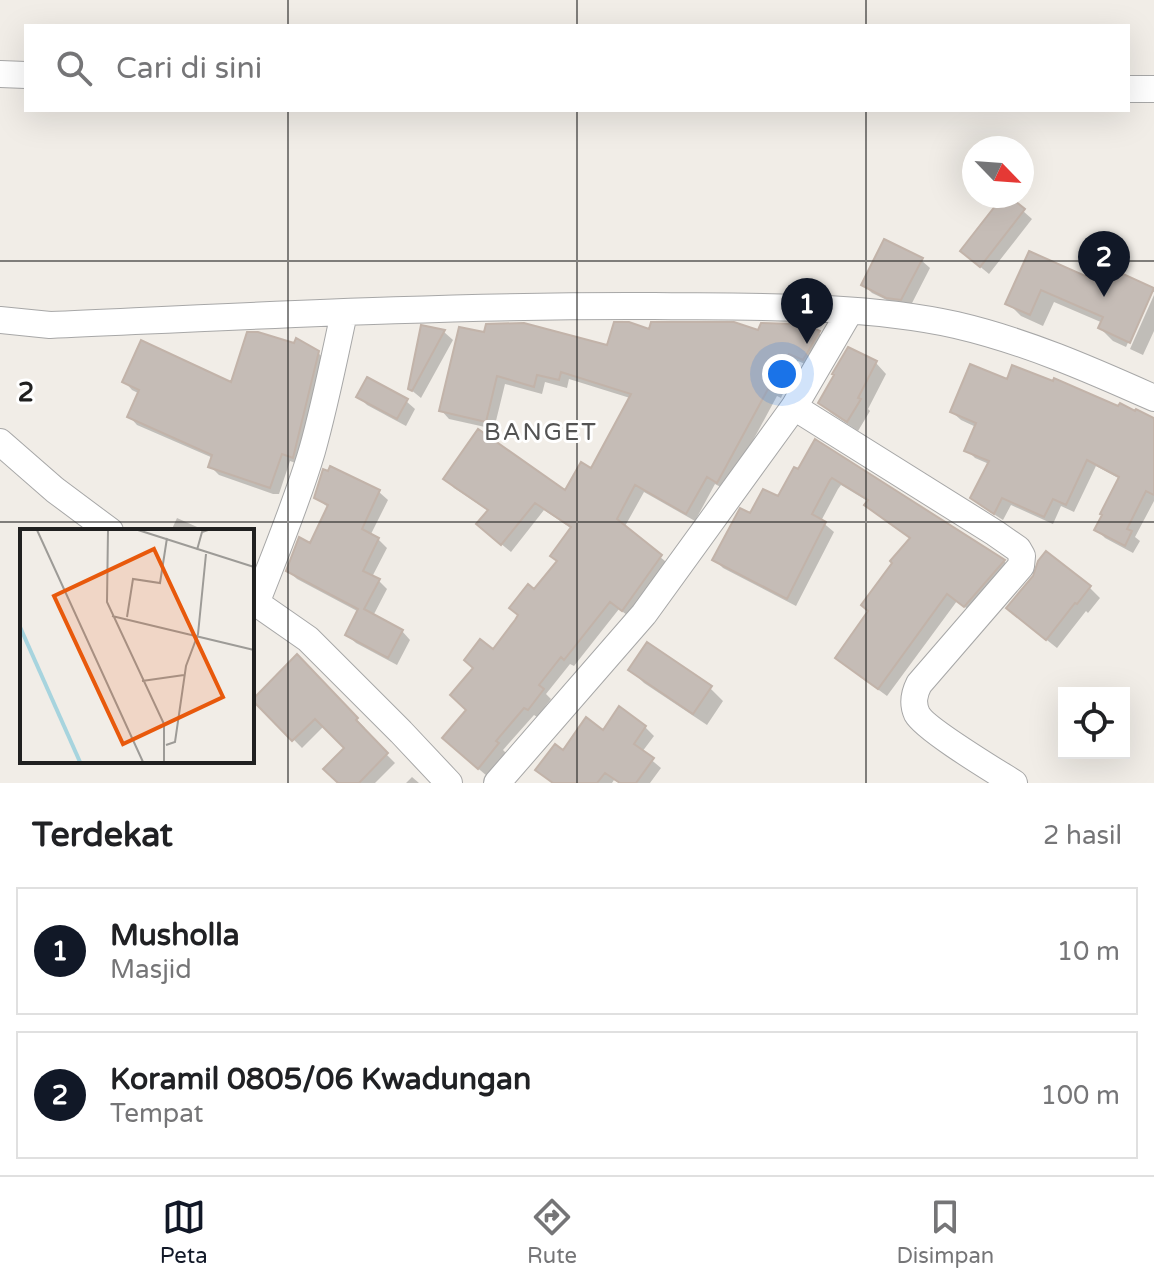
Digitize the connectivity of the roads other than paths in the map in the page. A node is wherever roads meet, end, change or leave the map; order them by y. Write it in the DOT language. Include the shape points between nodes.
graph roads {
  1 [pos="0,74"];
  2 [pos="24,75"];
  3 [pos="1130,89"];
  4 [pos="1154,89"];
  5 [pos="850,311"];
  6 [pos="344,313"];
  7 [pos="0,320"];
  8 [pos="1154,398"];
  9 [pos="794,407"];
  10 [pos="0,442"];
  11 [pos="107,529"];
  12 [pos="254,600"];
  13 [pos="449,783"];
  14 [pos="497,783"];
  15 [pos="1014,783"];
  1 -- 2 [label="street"];
  3 -- 4 [label="street"];
  5 -- 6 [label="street" via="595,306"];
  5 -- 8 [label="street" via="913,317 990,334 1059,356"];
  5 -- 9 [label="street"];
  6 -- 7 [label="street" via="50,325"];
  6 -- 12 [label="street" via="311,453"];
  9 -- 14 [label="street" via="644,614"];
  9 -- 15 [label="street" via="1018,549 1021,566 914,694 919,717"];
  10 -- 11 [label="street"];
  12 -- 13 [label="street" via="308,639"];
}
